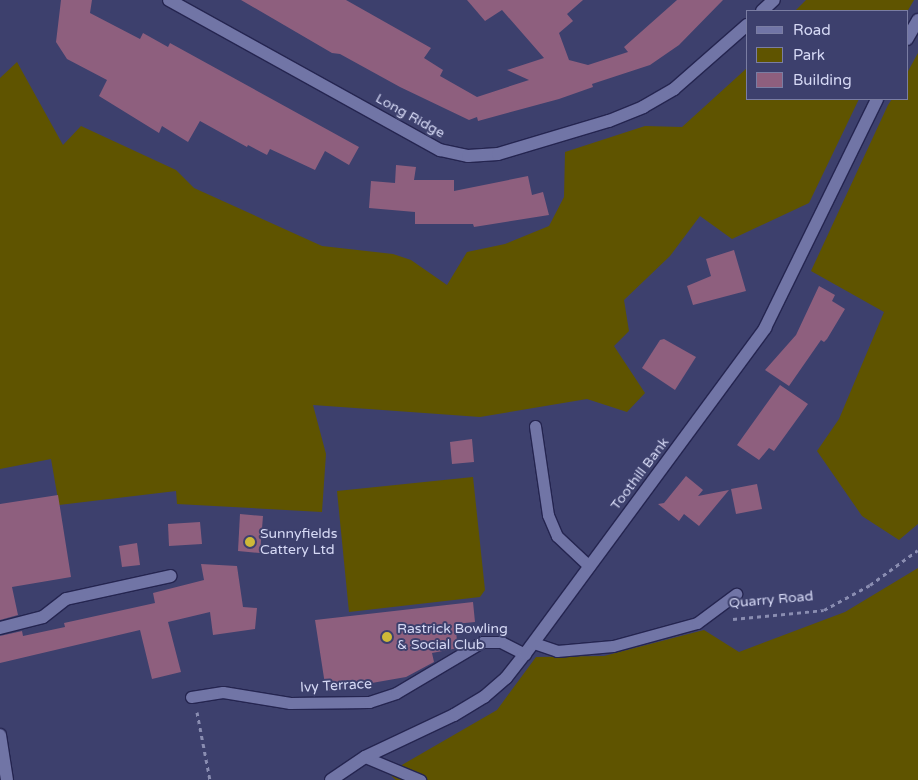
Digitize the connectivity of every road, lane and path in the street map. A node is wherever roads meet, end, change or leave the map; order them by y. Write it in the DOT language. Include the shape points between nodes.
graph roads {
  1 [pos="169,0"];
  2 [pos="774,0"];
  3 [pos="763,10"];
  4 [pos="918,20"];
  5 [pos="746,26"];
  6 [pos="908,37"];
  7 [pos="878,100"];
  8 [pos="535,426"];
  9 [pos="918,550"];
  10 [pos="589,566"];
  11 [pos="171,576"];
  12 [pos="736,594"];
  13 [pos="700,620"];
  14 [pos="0,628"];
  15 [pos="534,643"];
  16 [pos="525,654"];
  17 [pos="191,697"];
  18 [pos="198,717"];
  19 [pos="0,735"];
  20 [pos="365,757"];
  21 [pos="7,780"];
  22 [pos="210,780"];
  23 [pos="330,780"];
  24 [pos="420,780"];
  1 -- 5 [label="street, Long Ridge" via="440,150 468,156 498,154 643,107 674,89"];
  2 -- 3 [label="street"];
  4 -- 6 [label="street"];
  7 -- 10 [label="street, Toothill Bank" via="765,328"];
  8 -- 10 [label="lane" via="548,515 557,536"];
  9 -- 13 [label="path, Quarry Road" via="870,586 824,610"];
  10 -- 15 [label="street, Toothill Bank"];
  11 -- 14 [label="street" via="66,599 44,618"];
  12 -- 13 [label="lane, Quarry Road"];
  13 -- 15 [label="lane, Quarry Road" via="613,646 557,651"];
  15 -- 16 [label="street, Toothill Bank"];
  16 -- 17 [label="lane, Ivy Terrace" via="500,642 482,642 396,693 369,702 290,703 223,692"];
  16 -- 20 [label="street, Toothill Bank" via="506,678 484,696 454,715"];
  18 -- 22 [label="path"];
  19 -- 21 [label="street"];
  20 -- 23 [label="street, Toothill Bank"];
  20 -- 24 [label="lane"];
}
